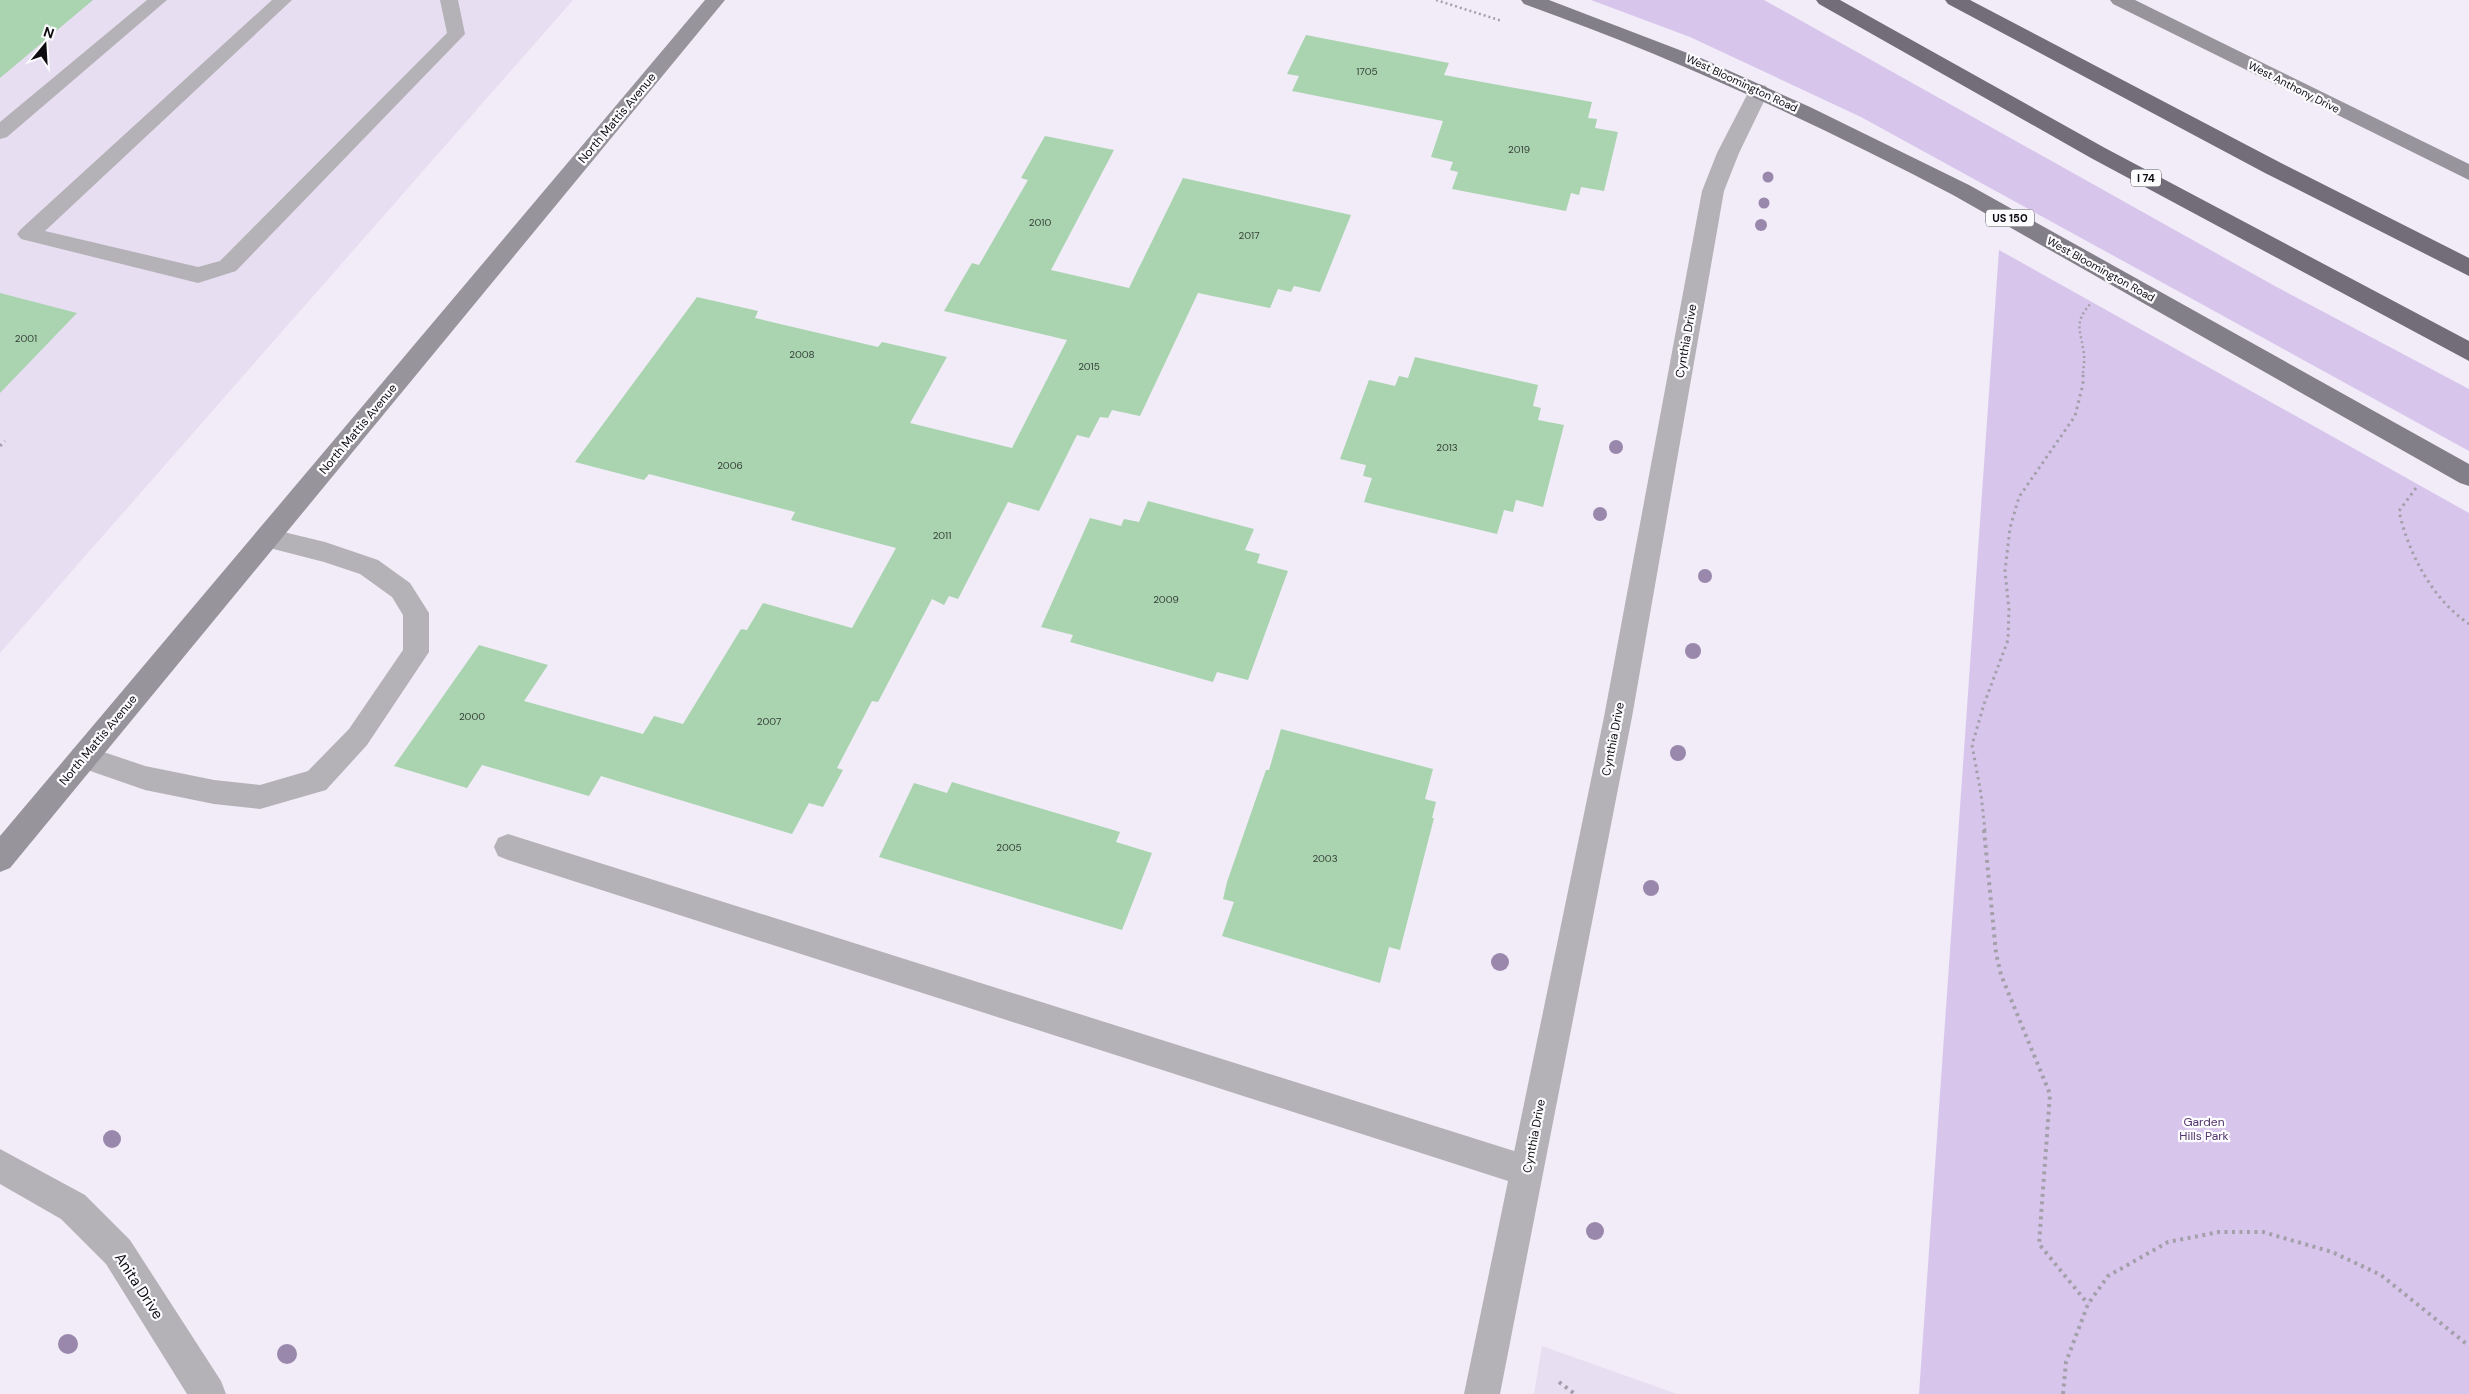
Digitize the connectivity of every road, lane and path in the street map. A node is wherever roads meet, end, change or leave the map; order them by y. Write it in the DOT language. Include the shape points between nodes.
graph roads {
  1 [pos="158,0"];
  2 [pos="283,0"];
  3 [pos="449,0"];
  4 [pos="715,0"];
  5 [pos="1531,0"];
  6 [pos="1826,0"];
  7 [pos="1955,0"];
  8 [pos="2120,0"];
  9 [pos="1759,91"];
  10 [pos="0,132"];
  11 [pos="2469,173"];
  12 [pos="2469,268"];
  13 [pos="2093,301"];
  14 [pos="2469,352"];
  15 [pos="5,441"];
  16 [pos="0,446"];
  17 [pos="2469,476"];
  18 [pos="2416,488"];
  19 [pos="267,538"];
  20 [pos="2469,624"];
  21 [pos="83,758"];
  22 [pos="508,847"];
  23 [pos="0,858"];
  24 [pos="0,1166"];
  25 [pos="1527,1171"];
  26 [pos="2088,1304"];
  27 [pos="2469,1346"];
  28 [pos="1558,1382"];
  29 [pos="208,1394"];
  30 [pos="1482,1394"];
  31 [pos="1575,1394"];
  32 [pos="2063,1394"];
  1 -- 10 [label="lane"];
  2 -- 3 [label="lane" via="28,234 198,275 228,266 456,34"];
  4 -- 19 [label="main road, North Mattis Avenue"];
  5 -- 9 [label="main road, West Bloomington Road / US 150" via="1632,36"];
  6 -- 14 [label="highway, I 74" via="2098,153"];
  7 -- 12 [label="highway"];
  8 -- 11 [label="main road, West Anthony Drive"];
  9 -- 17 [label="main road, West Bloomington Road / US 150" via="1879,147 1961,190"];
  9 -- 25 [label="street, Cynthia Drive" via="1728,152 1713,191 1618,717"];
  13 -- 26 [label="path" via="2081,315 2078,326 2084,352 2083,384 2075,416 2019,497 2010,528 2005,571 2008,640 1972,745 1982,794 1996,953 2001,975 2050,1094 2039,1244"];
  15 -- 16 [label="path"];
  18 -- 20 [label="path" via="2399,511 2400,524 2431,582 2451,611"];
  19 -- 21 [label="main road, North Mattis Avenue"];
  19 -- 21 [label="lane" via="325,552 369,568 401,590 416,613 416,652 358,737 316,781 260,796 214,792 145,778"];
  21 -- 23 [label="main road, North Mattis Avenue"];
  22 -- 25 [label="lane"];
  24 -- 29 [label="street, Anita Drive" via="73,1207 118,1252"];
  25 -- 30 [label="street, Cynthia Drive"];
  26 -- 27 [label="path" via="2108,1276 2168,1242 2219,1232 2263,1232 2332,1252 2381,1275"];
  26 -- 32 [label="path" via="2066,1362"];
  28 -- 31 [label="path"];
}
